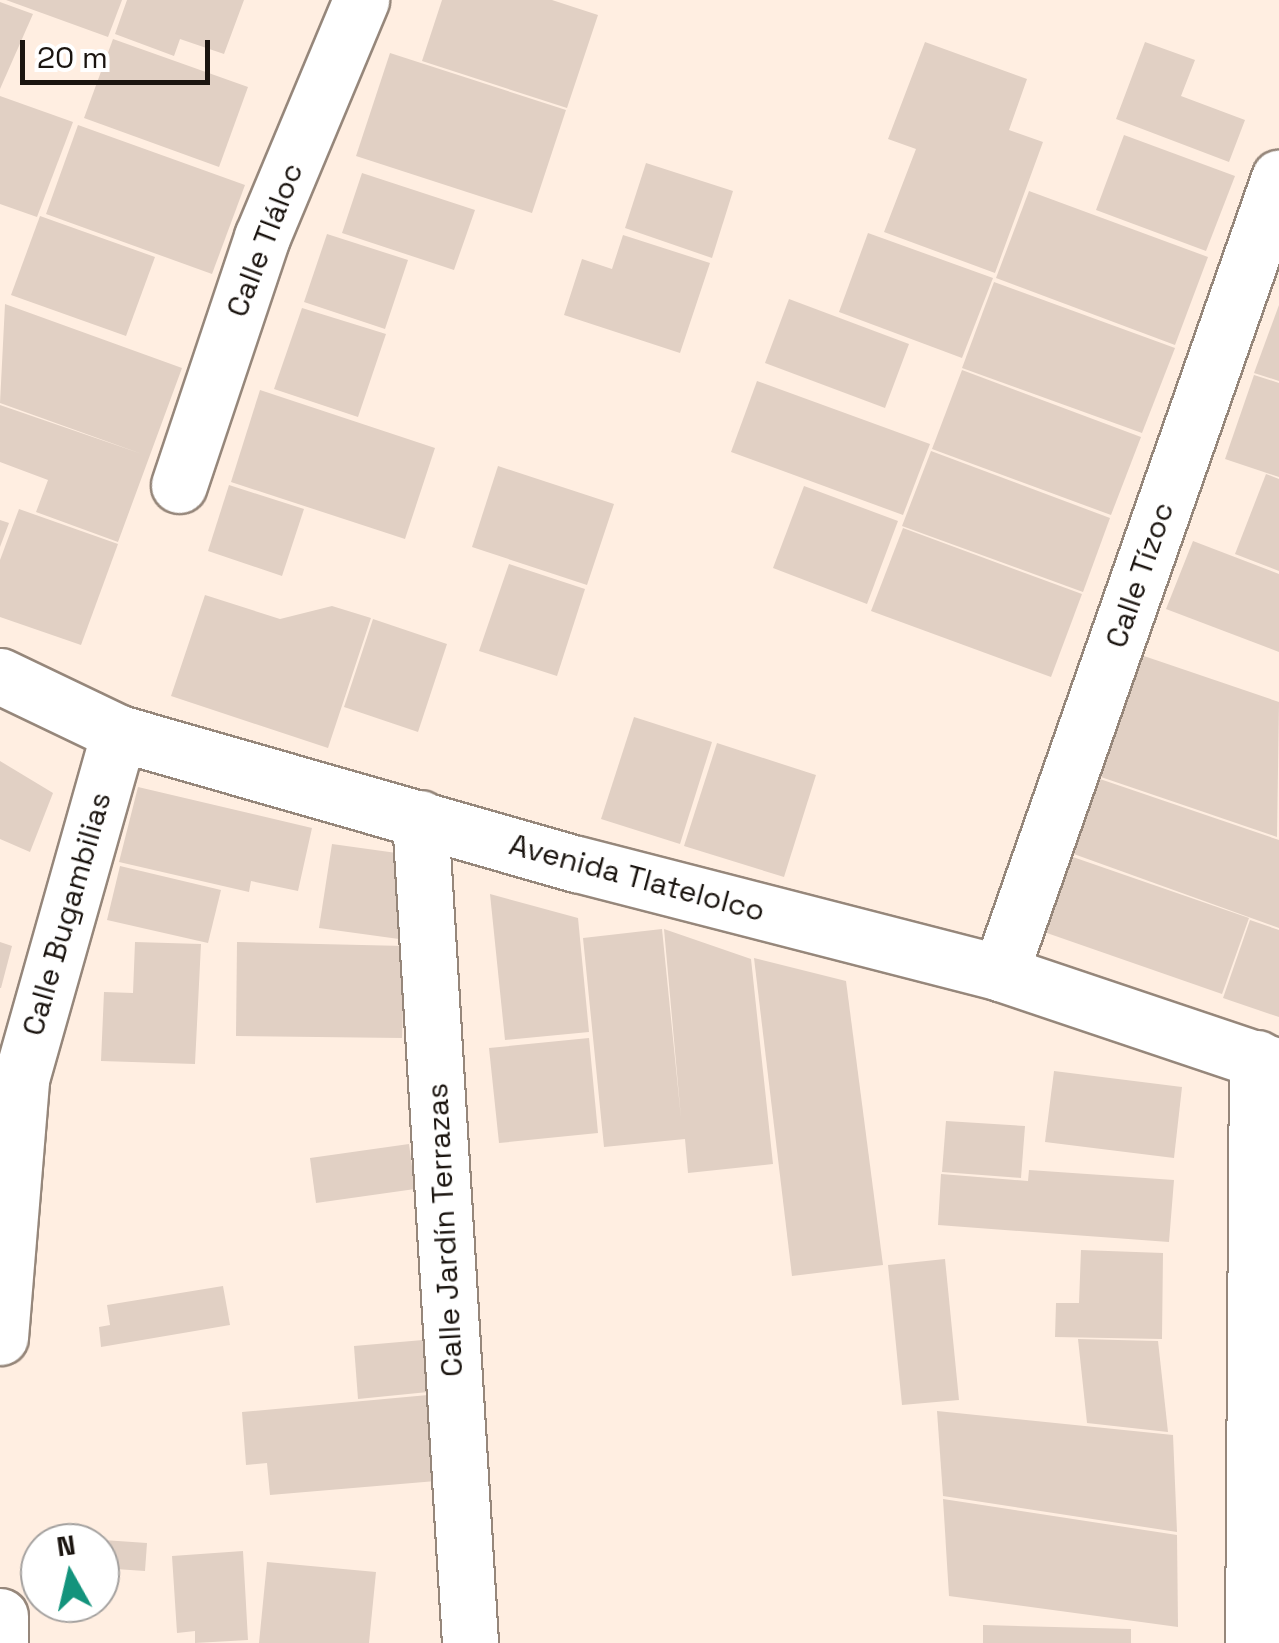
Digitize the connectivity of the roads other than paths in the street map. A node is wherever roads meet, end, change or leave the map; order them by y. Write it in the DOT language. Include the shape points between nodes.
graph roads {
  1 [pos="362,0"];
  2 [pos="1279,178"];
  3 [pos="179,485"];
  4 [pos="0,676"];
  5 [pos="118,732"];
  6 [pos="420,818"];
  7 [pos="1000,972"];
  8 [pos="1268,1062"];
  9 [pos="10,1075"];
  10 [pos="0,1336"];
  11 [pos="0,1616"];
  12 [pos="0,1643"];
  13 [pos="470,1643"];
  14 [pos="1253,1643"];
  1 -- 3 [label="street, Calle Tláloc" via="262,237"];
  2 -- 7 [label="street, Calle Tízoc"];
  4 -- 5 [label="street, Avenida Tlatelolco"];
  5 -- 6 [label="street, Avenida Tlatelolco"];
  5 -- 9 [label="street, Calle Bugambilias"];
  6 -- 7 [label="street, Avenida Tlatelolco"];
  6 -- 13 [label="street, Calle Jardín Terrazas"];
  7 -- 8 [label="street, Avenida Tlatelolco"];
  8 -- 14 [label="street"];
  9 -- 10 [label="street, Calle Bugambilias"];
  11 -- 12 [label="street"];
}
